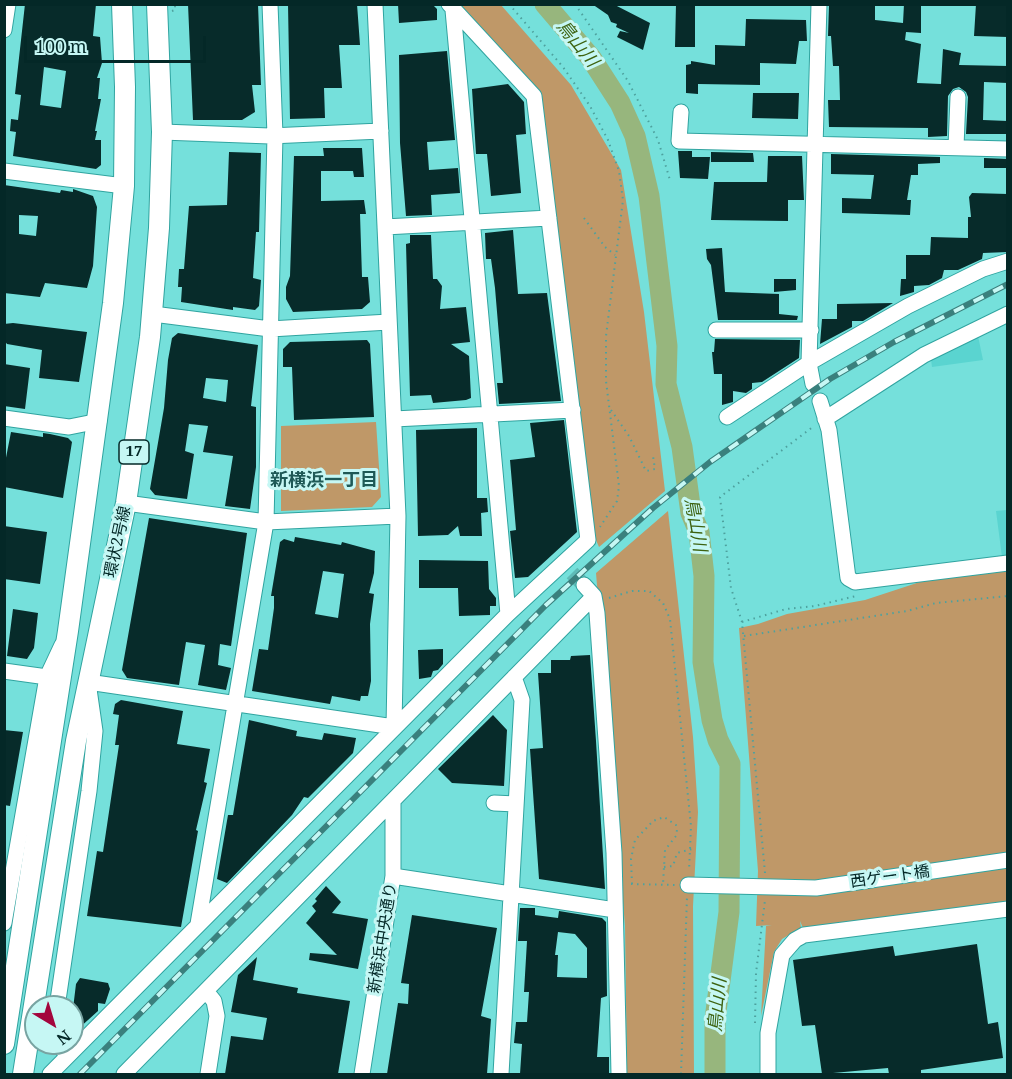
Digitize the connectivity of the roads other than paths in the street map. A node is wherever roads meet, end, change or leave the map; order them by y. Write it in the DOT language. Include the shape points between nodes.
graph roads {
  1 [pos="8,4"];
  2 [pos="122,4"];
  3 [pos="157,4"];
  4 [pos="270,4"];
  5 [pos="375,4"];
  6 [pos="819,4"];
  7 [pos="451,7"];
  8 [pos="4,30"];
  9 [pos="958,97"];
  10 [pos="681,112"];
  11 [pos="381,131"];
  12 [pos="162,132"];
  13 [pos="275,135"];
  14 [pos="813,144"];
  15 [pos="956,147"];
  16 [pos="1008,149"];
  17 [pos="4,171"];
  18 [pos="123,186"];
  19 [pos="549,218"];
  20 [pos="472,222"];
  21 [pos="385,227"];
  22 [pos="1008,261"];
  23 [pos="153,314"];
  24 [pos="1008,314"];
  25 [pos="389,322"];
  26 [pos="270,329"];
  27 [pos="716,330"];
  28 [pos="811,330"];
  29 [pos="809,363"];
  30 [pos="813,384"];
  31 [pos="820,402"];
  32 [pos="573,410"];
  33 [pos="490,414"];
  34 [pos="727,417"];
  35 [pos="4,418"];
  36 [pos="393,419"];
  37 [pos="825,419"];
  38 [pos="99,421"];
  39 [pos="126,503"];
  40 [pos="398,516"];
  41 [pos="266,522"];
  42 [pos="1008,563"];
  43 [pos="508,614"];
  44 [pos="68,632"];
  45 [pos="4,672"];
  46 [pos="46,677"];
  47 [pos="514,677"];
  48 [pos="88,682"];
  49 [pos="235,704"];
  50 [pos="394,727"];
  51 [pos="393,801"];
  52 [pos="494,803"];
  53 [pos="516,804"];
  54 [pos="1008,860"];
  55 [pos="393,876"];
  56 [pos="693,885"];
  57 [pos="15,888"];
  58 [pos="511,895"];
  59 [pos="1008,909"];
  60 [pos="615,910"];
  61 [pos="4,923"];
  62 [pos="198,924"];
  63 [pos="206,991"];
  64 [pos="59,995"];
  65 [pos="4,1044"];
  66 [pos="68,1056"];
  67 [pos="22,1074"];
  68 [pos="50,1074"];
  69 [pos="124,1074"];
  70 [pos="208,1074"];
  71 [pos="362,1074"];
  72 [pos="501,1074"];
  73 [pos="619,1074"];
  74 [pos="768,1074"];
  1 -- 8 [label="street"];
  2 -- 18 [label="main road, 17"];
  3 -- 12 [label="main road, 環状2号線 / 17"];
  4 -- 13 [label="street"];
  5 -- 11 [label="street"];
  6 -- 14 [label="street"];
  7 -- 19 [label="street" via="534,96"];
  7 -- 20 [label="street"];
  9 -- 15 [label="street"];
  10 -- 14 [label="street" via="679,141"];
  11 -- 13 [label="street"];
  11 -- 21 [label="street"];
  12 -- 13 [label="street"];
  12 -- 23 [label="main road, 環状2号線 / 17"];
  13 -- 26 [label="street"];
  14 -- 15 [label="street"];
  14 -- 28 [label="street"];
  15 -- 16 [label="street"];
  17 -- 18 [label="street"];
  18 -- 38 [label="main road, 17"];
  19 -- 20 [label="street"];
  19 -- 32 [label="street"];
  20 -- 21 [label="street"];
  20 -- 33 [label="street"];
  21 -- 25 [label="street"];
  22 -- 29 [label="street" via="908,306"];
  23 -- 26 [label="street"];
  23 -- 39 [label="main road, 環状2号線 / 17"];
  24 -- 37 [label="street" via="924,356"];
  25 -- 26 [label="street"];
  25 -- 36 [label="street"];
  26 -- 41 [label="street"];
  27 -- 28 [label="street"];
  28 -- 29 [label="street"];
  29 -- 30 [label="street"];
  29 -- 34 [label="street"];
  31 -- 37 [label="street"];
  32 -- 33 [label="street"];
  32 -- 43 [label="street" via="588,540 567,568"];
  33 -- 36 [label="street"];
  33 -- 43 [label="street"];
  35 -- 38 [label="street" via="69,428"];
  36 -- 40 [label="street"];
  37 -- 42 [label="street" via="848,578 855,582"];
  38 -- 44 [label="main road, 17"];
  39 -- 41 [label="street"];
  39 -- 48 [label="main road, 環状2号線 / 17"];
  40 -- 41 [label="street"];
  40 -- 50 [label="street"];
  41 -- 49 [label="street"];
  43 -- 50 [label="street"];
  44 -- 46 [label="street"];
  44 -- 57 [label="main road, 17"];
  45 -- 46 [label="street"];
  46 -- 57 [label="street"];
  47 -- 51 [label="street"];
  47 -- 53 [label="street" via="522,700"];
  47 -- 60 [label="street" via="589,591 614,853"];
  48 -- 49 [label="street"];
  48 -- 64 [label="street" via="95,731"];
  48 -- 67 [label="main road, 環状2号線 / 17"];
  49 -- 50 [label="street"];
  49 -- 62 [label="street"];
  50 -- 62 [label="street"];
  51 -- 55 [label="street, 新横浜中央通り"];
  51 -- 63 [label="street"];
  52 -- 53 [label="street"];
  53 -- 58 [label="street"];
  54 -- 56 [label="street, 西ゲート橋" via="816,888"];
  55 -- 58 [label="street"];
  55 -- 71 [label="street, 新横浜中央通り"];
  57 -- 61 [label="street"];
  57 -- 65 [label="main road, 17"];
  58 -- 60 [label="street"];
  58 -- 72 [label="street"];
  59 -- 74 [label="street" via="804,935 795,940 782,955 768,1033"];
  60 -- 73 [label="street"];
  62 -- 66 [label="street"];
  63 -- 69 [label="street"];
  63 -- 70 [label="street" via="217,1016"];
  66 -- 68 [label="street"];
}
